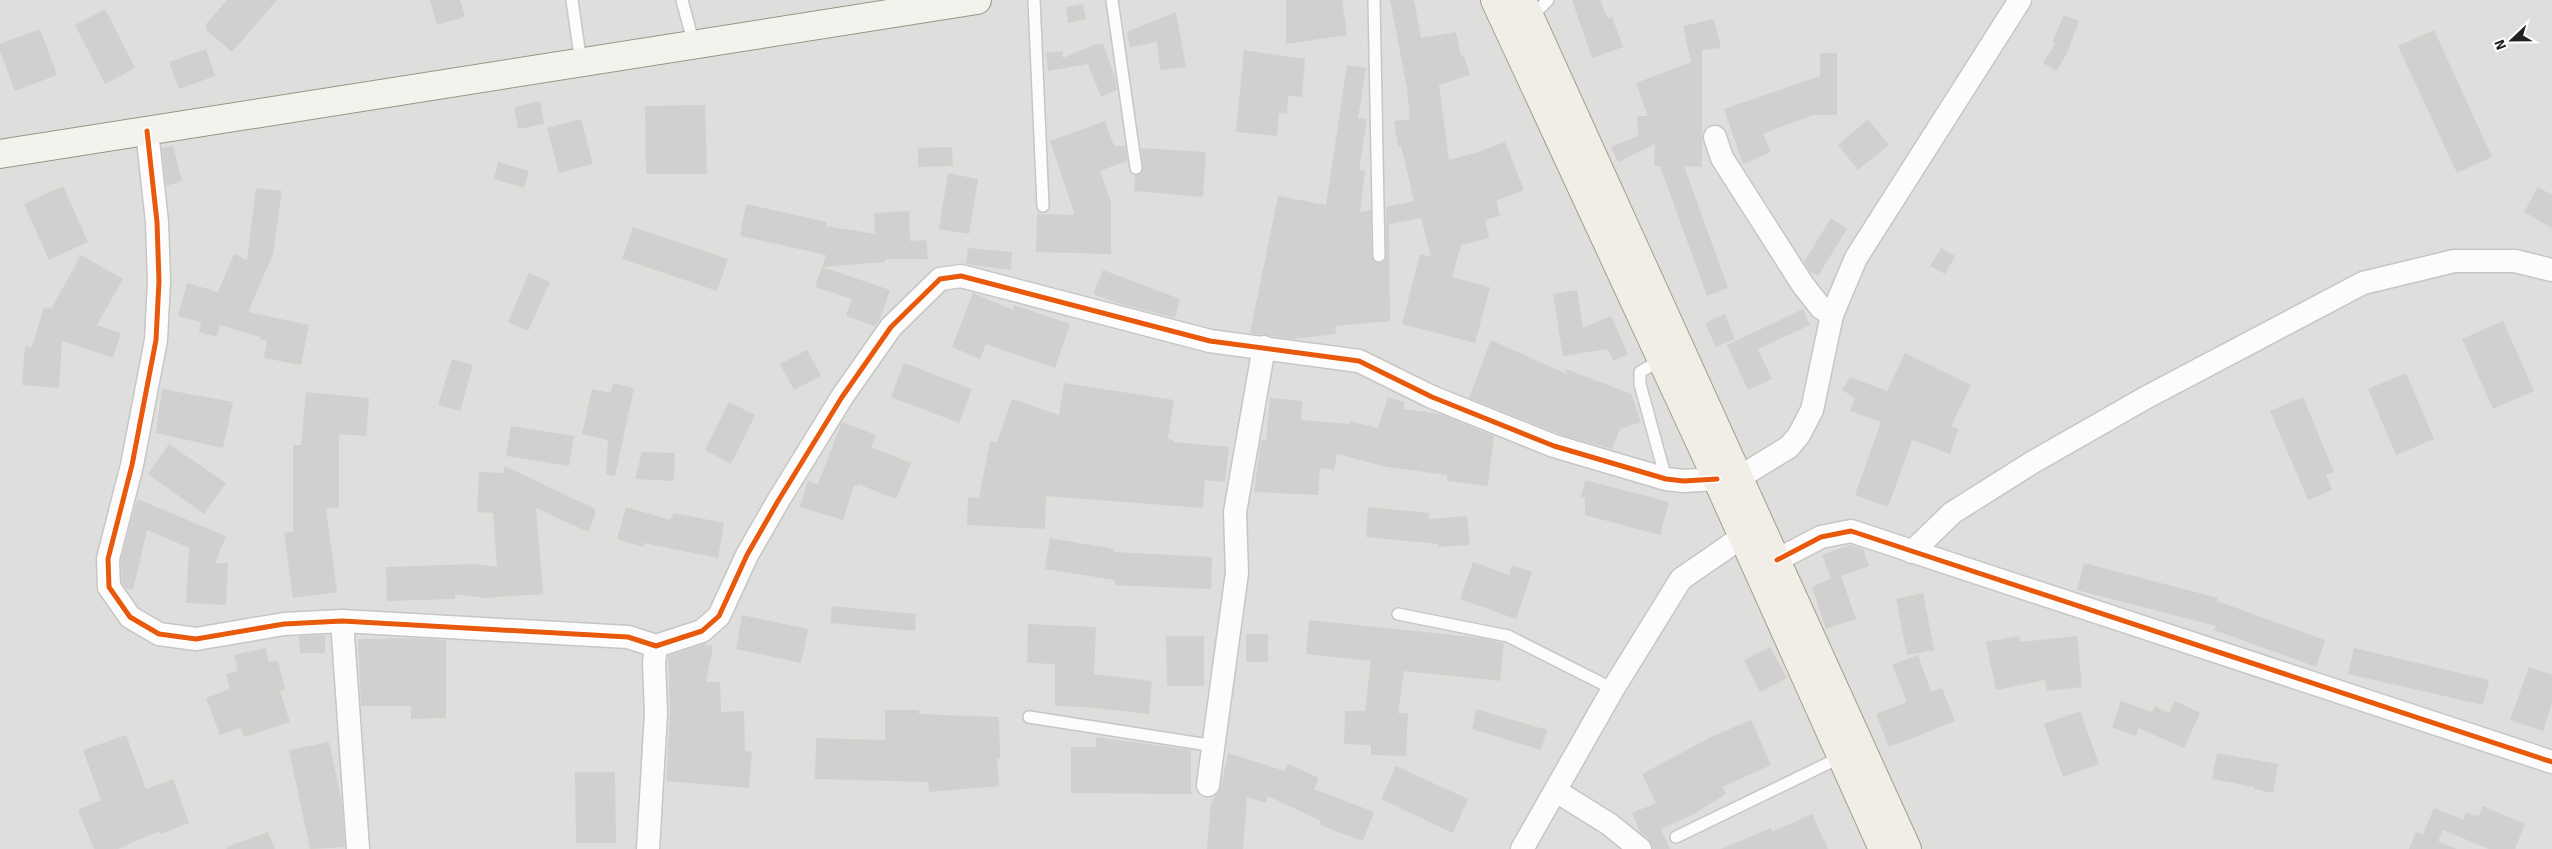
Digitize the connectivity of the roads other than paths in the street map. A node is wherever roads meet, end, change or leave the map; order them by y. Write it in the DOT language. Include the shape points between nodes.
graph roads {
  1 [pos="572,0"];
  2 [pos="682,0"];
  3 [pos="973,0"];
  4 [pos="1034,0"];
  5 [pos="1112,0"];
  6 [pos="1374,0"];
  7 [pos="1496,0"];
  8 [pos="2020,0"];
  9 [pos="1533,6"];
  10 [pos="694,45"];
  11 [pos="581,62"];
  12 [pos="147,131"];
  13 [pos="1715,137"];
  14 [pos="0,154"];
  15 [pos="1136,168"];
  16 [pos="1044,206"];
  17 [pos="1379,256"];
  18 [pos="2552,270"];
  19 [pos="1832,315"];
  20 [pos="1264,347"];
  21 [pos="1661,360"];
  22 [pos="1728,478"];
  23 [pos="1666,479"];
  24 [pos="1742,537"];
  25 [pos="1912,552"];
  26 [pos="1776,560"];
  27 [pos="1398,614"];
  28 [pos="342,621"];
  29 [pos="656,646"];
  30 [pos="1613,690"];
  31 [pos="1029,717"];
  32 [pos="1215,746"];
  33 [pos="1841,757"];
  34 [pos="2552,762"];
  35 [pos="1208,785"];
  36 [pos="1556,791"];
  37 [pos="1676,837"];
  38 [pos="358,849"];
  39 [pos="648,849"];
  40 [pos="1522,849"];
  41 [pos="1640,849"];
  42 [pos="1883,849"];
  43 [pos="1907,849"];
  1 -- 11 [label="lane"];
  2 -- 10 [label="lane"];
  3 -- 10 [label="main road"];
  4 -- 16 [label="lane"];
  5 -- 15 [label="lane"];
  6 -- 17 [label="lane"];
  7 -- 21 [label="main road"];
  8 -- 19 [label="street" via="1856,258"];
  9 -- 22 [label="main road"];
  10 -- 11 [label="main road"];
  11 -- 12 [label="main road"];
  12 -- 14 [label="main road"];
  12 -- 28 [label="street" via="157,222 156,340 132,466 108,559 109,587 130,617 159,634 206,638 284,624"];
  13 -- 19 [label="street" via="1722,158 1803,285 1821,308"];
  18 -- 25 [label="street" via="2515,261 2454,261 2363,283 2147,396 2032,462 1952,514"];
  19 -- 22 [label="street" via="1812,410 1799,435 1789,448"];
  20 -- 23 [label="street" via="1359,361 1432,397 1554,446"];
  20 -- 29 [label="street" via="1210,341 961,276 940,280 890,327 842,397 747,555 719,616 702,631"];
  20 -- 32 [label="street" via="1235,512 1237,573"];
  21 -- 22 [label="main road"];
  21 -- 23 [label="lane" via="1640,372 1640,384"];
  22 -- 23 [label="street"];
  22 -- 24 [label="main road"];
  22 -- 26 [label="main road"];
  24 -- 30 [label="street" via="1681,579"];
  24 -- 33 [label="main road"];
  25 -- 26 [label="street" via="1851,531 1821,537"];
  25 -- 34 [label="street"];
  26 -- 43 [label="main road"];
  27 -- 30 [label="lane" via="1508,636"];
  28 -- 29 [label="street" via="628,637"];
  28 -- 38 [label="street"];
  29 -- 39 [label="street" via="656,713"];
  30 -- 36 [label="street"];
  31 -- 32 [label="lane"];
  32 -- 35 [label="street"];
  33 -- 37 [label="lane"];
  33 -- 42 [label="main road"];
  36 -- 40 [label="street"];
  36 -- 41 [label="street" via="1609,824"];
}
